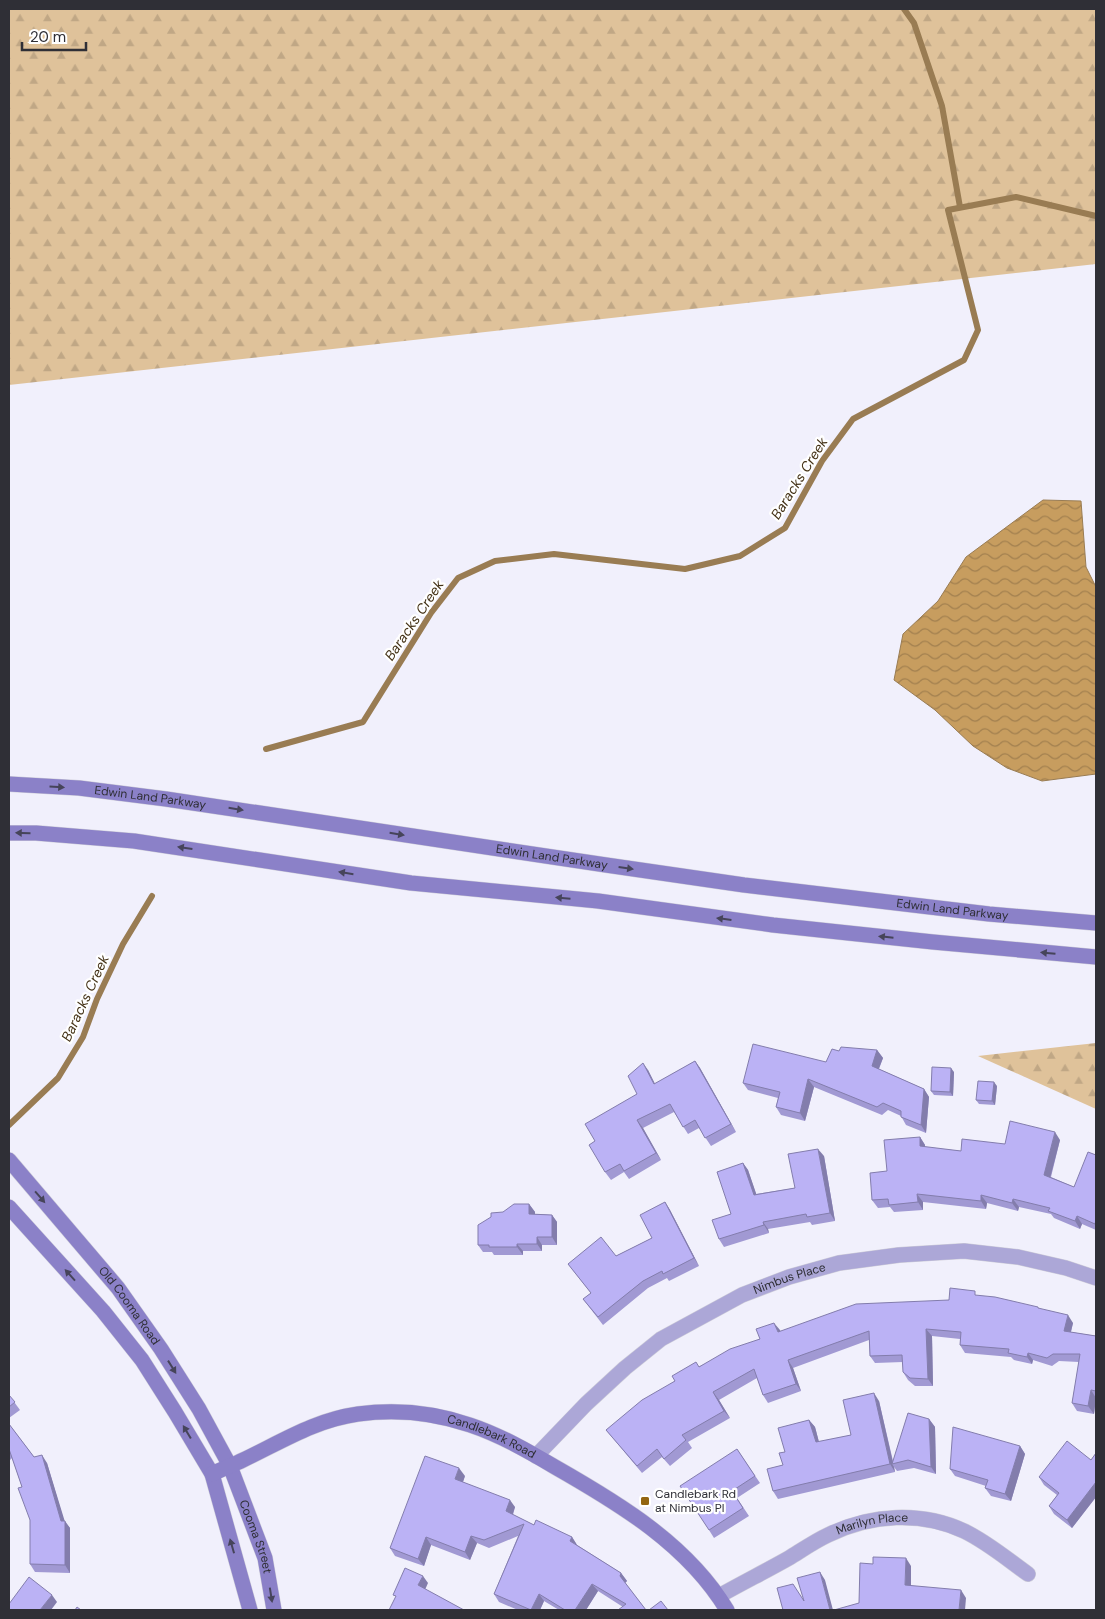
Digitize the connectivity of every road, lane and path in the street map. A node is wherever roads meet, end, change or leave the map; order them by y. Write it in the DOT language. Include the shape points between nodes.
graph roads {
  1 [pos="9,784"];
  2 [pos="9,833"];
  3 [pos="1096,923"];
  4 [pos="1096,957"];
  5 [pos="9,1160"];
  6 [pos="9,1207"];
  7 [pos="1096,1278"];
  8 [pos="536,1456"];
  9 [pos="230,1466"];
  10 [pos="212,1474"];
  11 [pos="1028,1574"];
  12 [pos="719,1596"];
  13 [pos="250,1610"];
  14 [pos="274,1610"];
  15 [pos="727,1610"];
  1 -- 3 [label="main road, Edwin Land Parkway, one-way" via="79,788 166,799 744,885 989,914"];
  4 -- 2 [label="main road, one-way" via="773,925 598,901 411,883 134,841"];
  5 -- 9 [label="main road, Old Cooma Road, one-way" via="118,1288 199,1409"];
  10 -- 6 [label="main road, Old Cooma Road, one-way" via="142,1360 103,1311"];
  7 -- 8 [label="street, Nimbus Place" via="1018,1257 964,1251 839,1263 789,1278 742,1295 662,1339 618,1374"];
  8 -- 9 [label="main road, Candlebark Road" via="469,1424 444,1417 389,1412 358,1414 323,1422"];
  8 -- 12 [label="main road, Candlebark Road" via="646,1524 690,1561"];
  9 -- 10 [label="main road, Candlebark Road"];
  9 -- 14 [label="main road, Cooma Street, one-way" via="265,1558"];
  13 -- 10 [label="main road, Cooma Street, one-way"];
  11 -- 12 [label="street, Marilyn Place" via="982,1541 953,1526 915,1518 878,1518 826,1536"];
  12 -- 15 [label="main road, Candlebark Road"];
}
